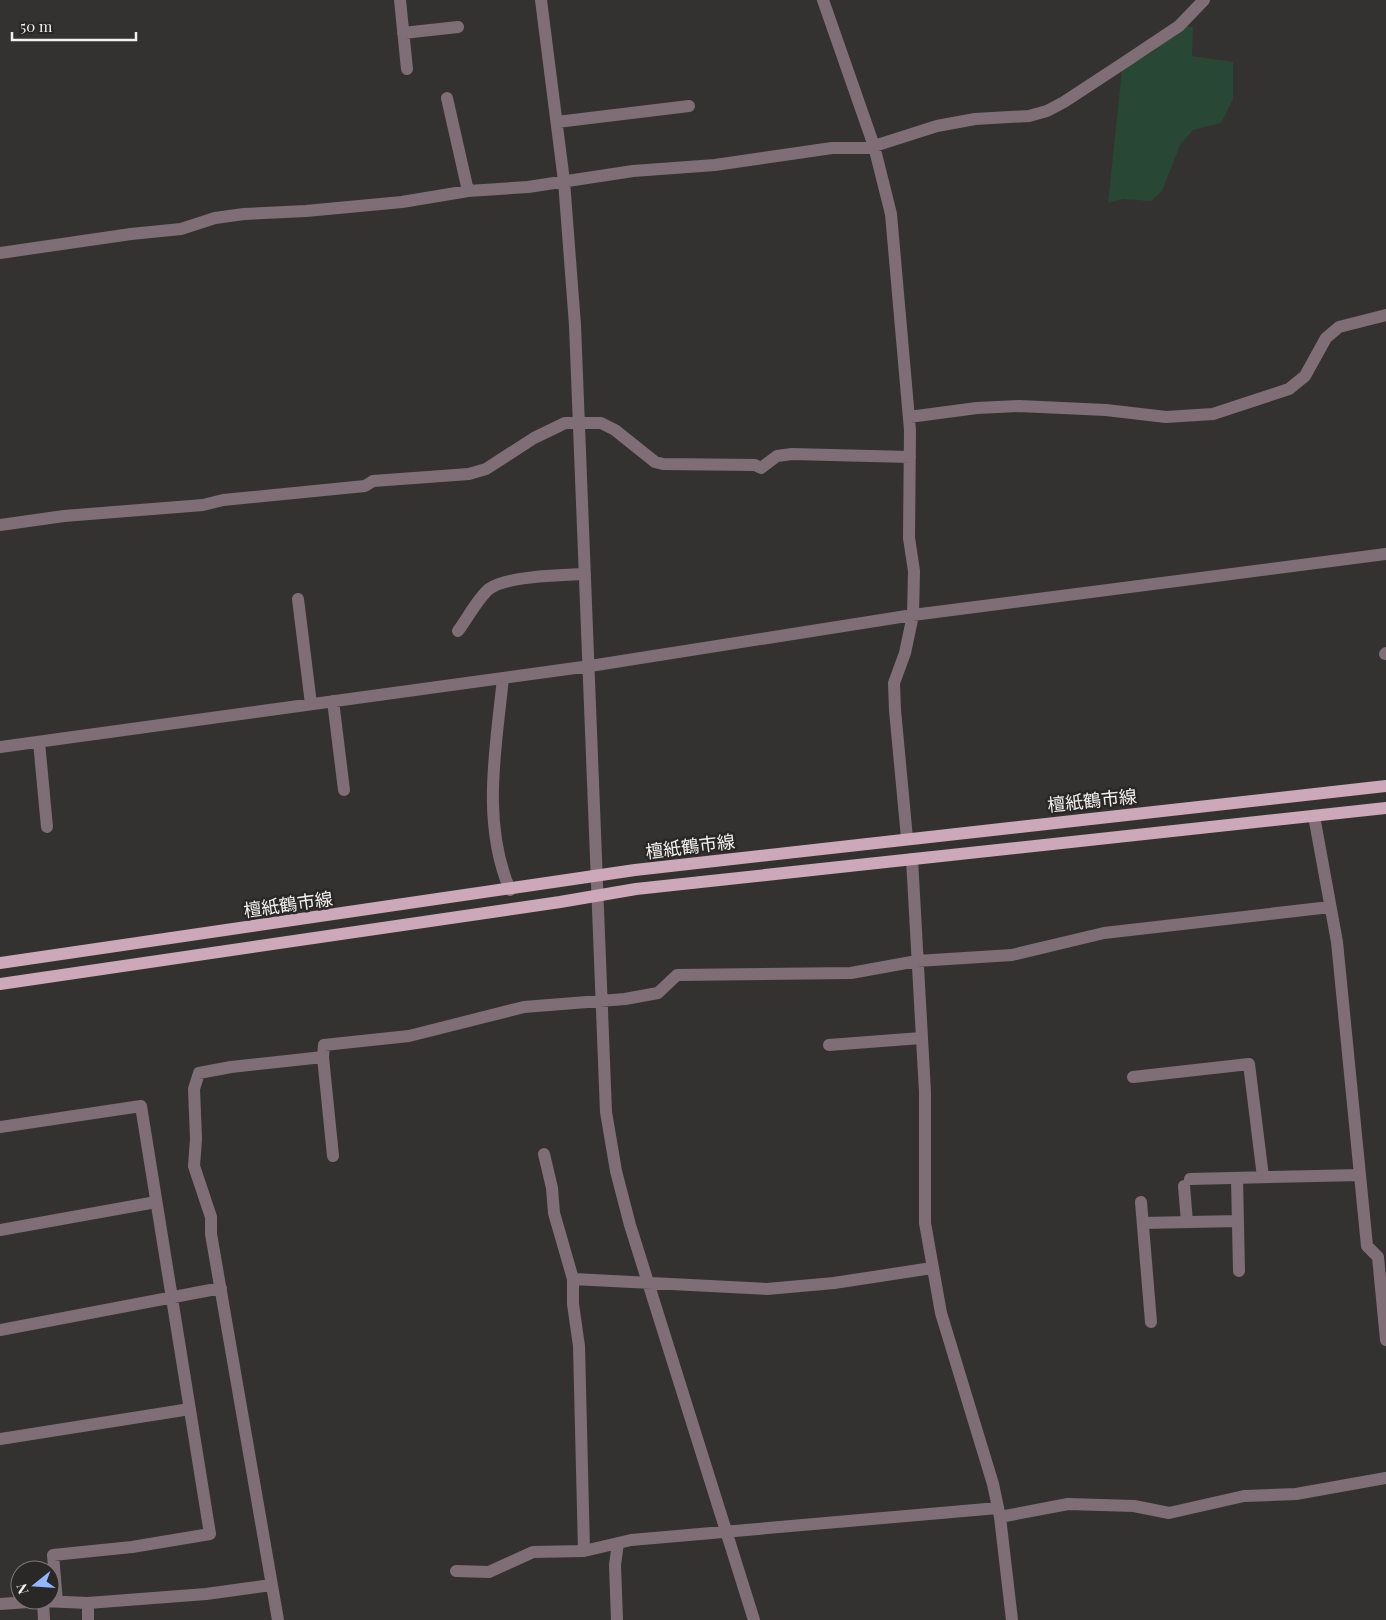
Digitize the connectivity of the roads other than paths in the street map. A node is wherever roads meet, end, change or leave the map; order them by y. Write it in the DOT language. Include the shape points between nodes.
graph roads {
  1 [pos="400,0"];
  2 [pos="542,0"];
  3 [pos="823,0"];
  4 [pos="1204,0"];
  5 [pos="458,27"];
  6 [pos="403,33"];
  7 [pos="407,69"];
  8 [pos="447,98"];
  9 [pos="689,106"];
  10 [pos="557,122"];
  11 [pos="874,146"];
  12 [pos="564,181"];
  13 [pos="468,191"];
  14 [pos="0,253"];
  15 [pos="1386,315"];
  16 [pos="909,417"];
  17 [pos="578,423"];
  18 [pos="910,458"];
  19 [pos="0,525"];
  20 [pos="1386,554"];
  21 [pos="585,574"];
  22 [pos="298,599"];
  23 [pos="913,615"];
  24 [pos="458,631"];
  25 [pos="590,666"];
  26 [pos="504,678"];
  27 [pos="333,702"];
  28 [pos="311,704"];
  29 [pos="39,742"];
  30 [pos="0,747"];
  31 [pos="1386,786"];
  32 [pos="344,790"];
  33 [pos="1386,808"];
  34 [pos="1314,816"];
  35 [pos="47,827"];
  36 [pos="907,838"];
  37 [pos="912,859"];
  38 [pos="596,876"];
  39 [pos="510,890"];
  40 [pos="597,897"];
  41 [pos="1330,907"];
  42 [pos="917,961"];
  43 [pos="0,963"];
  44 [pos="0,984"];
  45 [pos="601,1000"];
  46 [pos="921,1038"];
  47 [pos="829,1045"];
  48 [pos="322,1057"];
  49 [pos="1133,1077"];
  50 [pos="0,1127"];
  51 [pos="544,1154"];
  52 [pos="333,1156"];
  53 [pos="1360,1175"];
  54 [pos="1263,1177"];
  55 [pos="1237,1178"];
  56 [pos="156,1202"];
  57 [pos="1141,1202"];
  58 [pos="1238,1221"];
  59 [pos="1188,1222"];
  60 [pos="1143,1224"];
  61 [pos="0,1230"];
  62 [pos="932,1268"];
  63 [pos="1239,1271"];
  64 [pos="573,1280"];
  65 [pos="648,1284"];
  66 [pos="221,1288"];
  67 [pos="170,1296"];
  68 [pos="1151,1322"];
  69 [pos="0,1330"];
  70 [pos="1386,1340"];
  71 [pos="190,1410"];
  72 [pos="0,1439"];
  73 [pos="1386,1478"];
  74 [pos="999,1513"];
  75 [pos="727,1532"];
  76 [pos="618,1543"];
  77 [pos="584,1551"];
  78 [pos="53,1560"];
  79 [pos="456,1571"];
  80 [pos="271,1585"];
  81 [pos="60,1602"];
  82 [pos="88,1603"];
  83 [pos="88,1620"];
  84 [pos="278,1620"];
  85 [pos="616,1620"];
  86 [pos="754,1620"];
  87 [pos="1012,1620"];
  1 -- 6 [label="street"];
  2 -- 10 [label="street"];
  3 -- 11 [label="street"];
  4 -- 11 [label="street" via="1179,26 1047,111 1030,116 975,119 937,126"];
  5 -- 6 [label="street"];
  6 -- 7 [label="street"];
  8 -- 13 [label="street"];
  9 -- 10 [label="street"];
  10 -- 12 [label="street"];
  11 -- 12 [label="street" via="832,148 715,165 633,171"];
  11 -- 16 [label="street" via="891,214"];
  12 -- 13 [label="street"];
  12 -- 17 [label="street" via="575,325"];
  13 -- 14 [label="street" via="393,203 244,214 215,218 181,229"];
  15 -- 16 [label="street" via="1339,327 1326,338 1305,376 1289,389 1213,414 1166,416 1019,406"];
  16 -- 18 [label="street"];
  17 -- 18 [label="street" via="601,423 662,464 755,465 761,468 777,456 792,454"];
  17 -- 19 [label="street" via="565,423 534,438 486,469 469,474 373,481 365,486"];
  17 -- 21 [label="street"];
  18 -- 23 [label="street" via="908,538 914,571"];
  20 -- 23 [label="street"];
  21 -- 24 [label="street" via="546,576 489,589"];
  21 -- 25 [label="street"];
  22 -- 28 [label="street"];
  23 -- 25 [label="street"];
  23 -- 36 [label="street" via="894,684"];
  25 -- 26 [label="street"];
  25 -- 38 [label="street"];
  26 -- 27 [label="street"];
  26 -- 39 [label="street" via="491,794"];
  27 -- 28 [label="street"];
  27 -- 32 [label="street"];
  28 -- 29 [label="street"];
  29 -- 30 [label="street"];
  29 -- 35 [label="street"];
  31 -- 36 [label="main road, 檀紙鶴市線"];
  33 -- 34 [label="main road, 檀紙鶴市線"];
  34 -- 37 [label="main road, 檀紙鶴市線"];
  34 -- 41 [label="street"];
  36 -- 38 [label="main road, 檀紙鶴市線"];
  37 -- 40 [label="main road, 檀紙鶴市線" via="636,889"];
  37 -- 42 [label="street"];
  38 -- 39 [label="main road, 檀紙鶴市線"];
  38 -- 40 [label="street"];
  39 -- 43 [label="main road, 檀紙鶴市線"];
  40 -- 44 [label="main road, 檀紙鶴市線"];
  40 -- 45 [label="street"];
  41 -- 42 [label="street" via="1104,933 1012,955"];
  41 -- 53 [label="street" via="1337,942"];
  42 -- 45 [label="street" via="851,973 677,976 658,993"];
  42 -- 46 [label="street"];
  45 -- 48 [label="street" via="524,1007 409,1036 324,1045"];
  45 -- 65 [label="street" via="606,1112 616,1171"];
  46 -- 47 [label="street"];
  46 -- 62 [label="street" via="925,1092 925,1223"];
  48 -- 52 [label="street"];
  48 -- 66 [label="street" via="199,1073 194,1089 194,1166 211,1216"];
  49 -- 54 [label="street" via="1249,1064"];
  50 -- 56 [label="street" via="141,1106"];
  51 -- 64 [label="street" via="554,1213"];
  53 -- 54 [label="street"];
  53 -- 70 [label="street" via="1367,1246 1378,1257"];
  54 -- 55 [label="street"];
  55 -- 58 [label="street"];
  55 -- 59 [label="street" via="1187,1183"];
  56 -- 61 [label="street"];
  56 -- 67 [label="street"];
  57 -- 60 [label="street"];
  58 -- 59 [label="street"];
  58 -- 63 [label="street"];
  59 -- 60 [label="street"];
  60 -- 68 [label="street"];
  62 -- 65 [label="street" via="834,1283 767,1289"];
  62 -- 74 [label="street" via="941,1312"];
  64 -- 65 [label="street"];
  64 -- 77 [label="street" via="579,1355"];
  65 -- 75 [label="street"];
  66 -- 67 [label="street"];
  66 -- 80 [label="street"];
  67 -- 69 [label="street"];
  67 -- 71 [label="street"];
  71 -- 72 [label="street"];
  71 -- 78 [label="street" via="210,1534 132,1547 53,1555"];
  73 -- 74 [label="street" via="1296,1494 1244,1496 1169,1513 1134,1506 1068,1504"];
  74 -- 75 [label="street"];
  74 -- 87 [label="street"];
  75 -- 76 [label="street"];
  75 -- 86 [label="street"];
  76 -- 77 [label="street"];
  76 -- 85 [label="street"];
  77 -- 79 [label="street" via="533,1552 489,1572"];
  80 -- 82 [label="street" via="206,1594"];
  80 -- 84 [label="street"];
  81 -- 82 [label="street"];
  82 -- 83 [label="street"];
}
